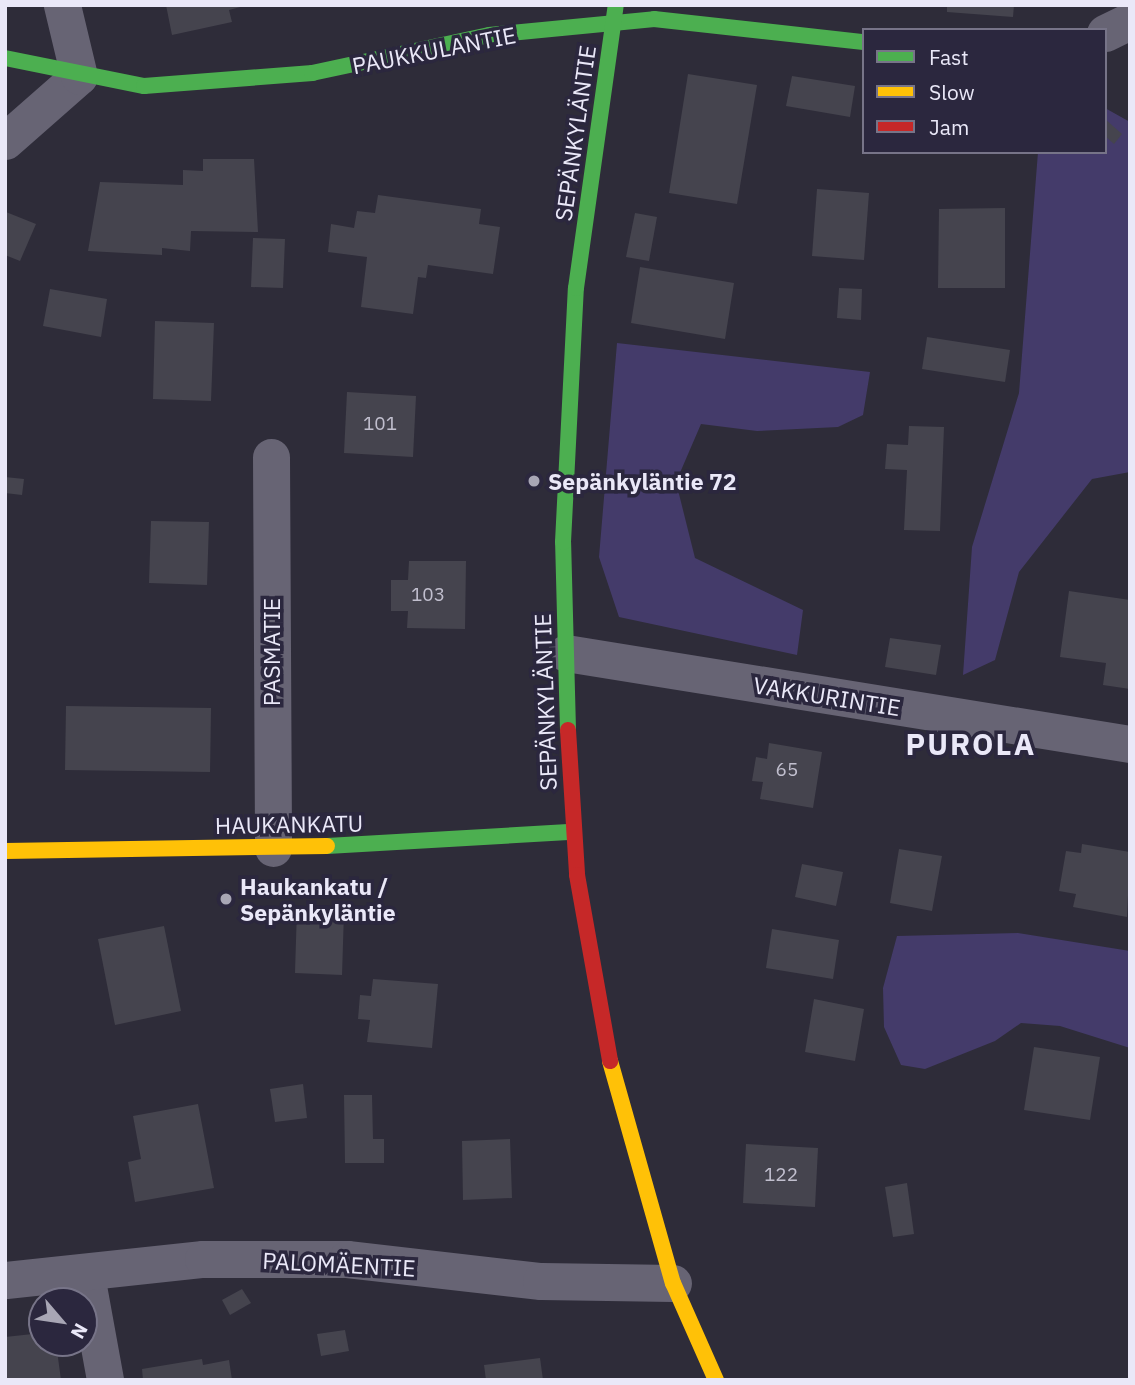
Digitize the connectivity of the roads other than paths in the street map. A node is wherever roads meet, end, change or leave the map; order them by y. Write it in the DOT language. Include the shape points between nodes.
graph roads {
  1 [pos="62,5"];
  2 [pos="616,5"];
  3 [pos="1130,21"];
  4 [pos="613,22"];
  5 [pos="1107,32"];
  6 [pos="862,42"];
  7 [pos="5,58"];
  8 [pos="79,76"];
  9 [pos="5,141"];
  10 [pos="271,457"];
  11 [pos="566,653"];
  12 [pos="1130,744"];
  13 [pos="573,832"];
  14 [pos="273,848"];
  15 [pos="5,851"];
  16 [pos="86,1275"];
  17 [pos="6,1280"];
  18 [pos="673,1283"];
  19 [pos="105,1380"];
  20 [pos="716,1380"];
  1 -- 8 [label="street"];
  2 -- 4 [label="street, SEPÄNKYLÄNTIE"];
  3 -- 5 [label="street"];
  4 -- 6 [label="street, PAUKKULANTIE" via="654,19"];
  4 -- 8 [label="street, PAUKKULANTIE" via="489,35 312,73 144,86"];
  4 -- 11 [label="street, SEPÄNKYLÄNTIE" via="576,288 563,542"];
  7 -- 8 [label="street, PAUKKULANTIE"];
  8 -- 9 [label="street"];
  10 -- 14 [label="street, PASMATIE"];
  11 -- 12 [label="street, VAKKURINTIE"];
  11 -- 13 [label="street, SEPÄNKYLÄNTIE"];
  13 -- 14 [label="street, HAUKANKATU"];
  13 -- 18 [label="street, SEPÄNKYLÄNTIE" via="608,1054"];
  14 -- 15 [label="street, HAUKANKATU"];
  16 -- 17 [label="street, PALOMÄENTIE"];
  16 -- 18 [label="street, PALOMÄENTIE" via="203,1259 347,1259 541,1281"];
  16 -- 19 [label="street"];
  18 -- 20 [label="street, SEPÄNKYLÄNTIE"];
}
